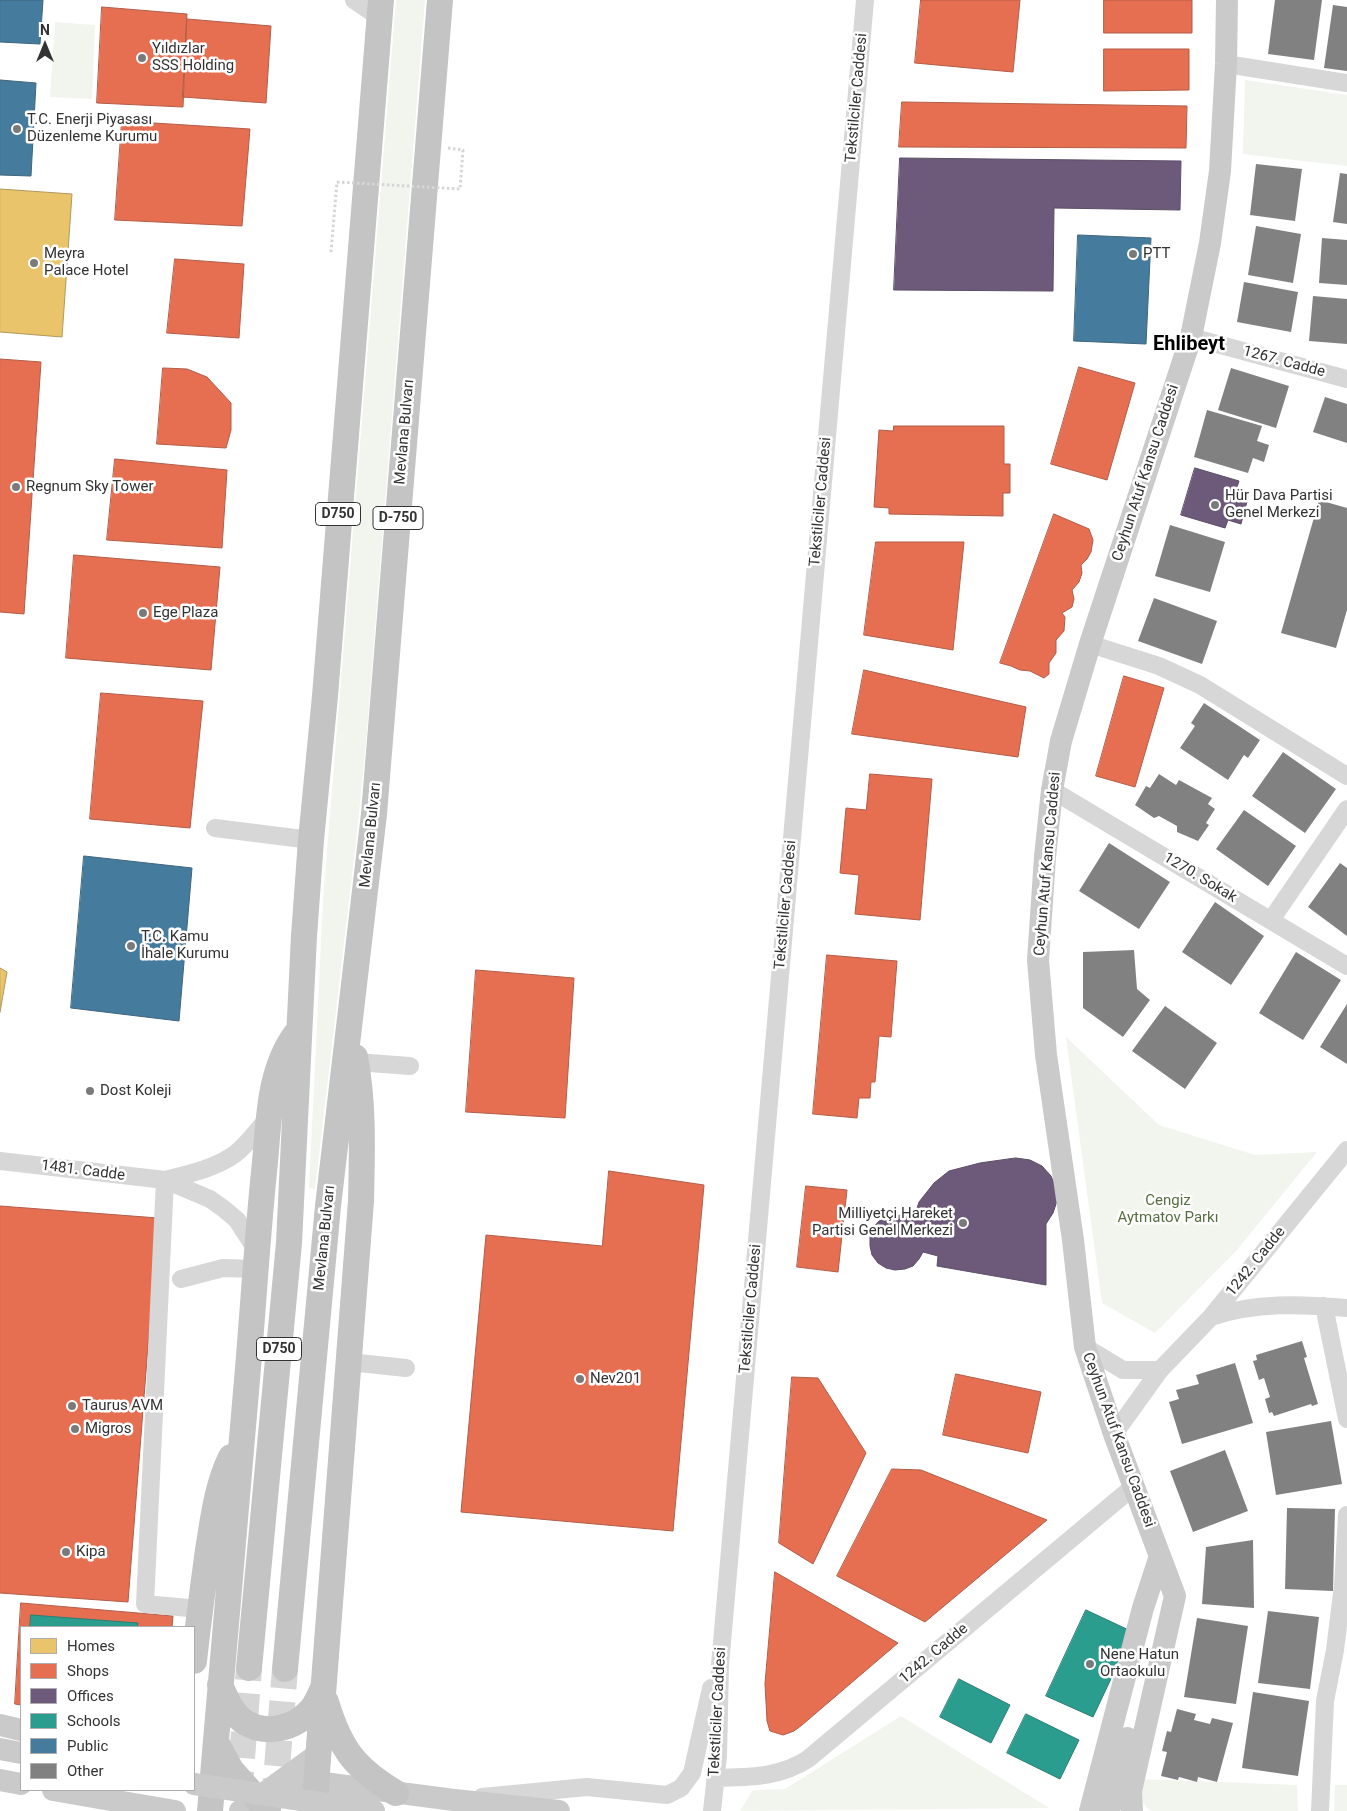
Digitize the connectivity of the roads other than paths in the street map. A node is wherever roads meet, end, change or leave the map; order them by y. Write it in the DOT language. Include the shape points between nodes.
graph roads {
  1 [pos="354,0"];
  2 [pos="440,0"];
  3 [pos="865,0"];
  4 [pos="1227,0"];
  5 [pos="380,9"];
  6 [pos="1226,64"];
  7 [pos="1347,83"];
  8 [pos="1191,337"];
  9 [pos="1347,379"];
  10 [pos="1090,644"];
  11 [pos="1347,776"];
  12 [pos="1052,790"];
  13 [pos="1347,809"];
  14 [pos="215,828"];
  15 [pos="311,840"];
  16 [pos="1271,920"];
  17 [pos="1347,966"];
  18 [pos="300,1028"];
  19 [pos="349,1035"];
  20 [pos="356,1062"];
  21 [pos="410,1066"];
  22 [pos="270,1116"];
  23 [pos="1347,1150"];
  24 [pos="0,1161"];
  25 [pos="165,1180"];
  26 [pos="257,1260"];
  27 [pos="181,1279"];
  28 [pos="1324,1306"];
  29 [pos="1347,1308"];
  30 [pos="1211,1317"];
  31 [pos="1085,1347"];
  32 [pos="349,1362"];
  33 [pos="406,1368"];
  34 [pos="1160,1370"];
  35 [pos="1347,1419"];
  36 [pos="1114,1434"];
  37 [pos="243,1439"];
  38 [pos="1133,1487"];
  39 [pos="1347,1515"];
  40 [pos="1160,1556"];
  41 [pos="200,1608"];
  42 [pos="723,1634"];
  43 [pos="195,1653"];
  44 [pos="249,1668"];
  45 [pos="285,1669"];
  46 [pos="220,1685"];
  47 [pos="322,1689"];
  48 [pos="0,1725"];
  49 [pos="20,1730"];
  50 [pos="216,1742"];
  51 [pos="0,1749"];
  52 [pos="20,1753"];
  53 [pos="318,1754"];
  54 [pos="200,1774"];
  55 [pos="715,1778"];
  56 [pos="0,1780"];
  57 [pos="316,1782"];
  58 [pos="20,1784"];
  59 [pos="59,1791"];
  60 [pos="141,1791"];
  61 [pos="396,1793"];
  62 [pos="454,1800"];
  63 [pos="255,1808"];
  64 [pos="136,1811"];
  65 [pos="175,1811"];
  66 [pos="210,1811"];
  67 [pos="314,1811"];
  68 [pos="373,1811"];
  69 [pos="558,1811"];
  70 [pos="712,1811"];
  71 [pos="1090,1811"];
  72 [pos="1109,1811"];
  73 [pos="1132,1811"];
  74 [pos="1320,1811"];
  1 -- 5 [label="street"];
  2 -- 19 [label="highway, Mevlana Bulvarı / D-750" via="374,814"];
  3 -- 42 [label="street, Tekstilciler Caddesi"];
  4 -- 6 [label="main road, Ceyhun Atuf Kansu Caddesi"];
  5 -- 15 [label="highway, D750"];
  6 -- 7 [label="street"];
  6 -- 8 [label="main road, Ceyhun Atuf Kansu Caddesi" via="1220,172"];
  8 -- 9 [label="street, 1267. Cadde"];
  8 -- 10 [label="main road, Ceyhun Atuf Kansu Caddesi"];
  10 -- 11 [label="street" via="1159,666 1200,685"];
  10 -- 12 [label="main road, Ceyhun Atuf Kansu Caddesi" via="1061,741"];
  12 -- 16 [label="street, 1270. Sokak"];
  12 -- 31 [label="main road, Ceyhun Atuf Kansu Caddesi" via="1038,960 1046,1055"];
  13 -- 16 [label="street"];
  14 -- 15 [label="street"];
  15 -- 18 [label="highway, D750"];
  16 -- 17 [label="street, 1270. Sokak"];
  18 -- 22 [label="highway" via="279,1067"];
  18 -- 44 [label="highway, D750" via="289,1242"];
  19 -- 20 [label="highway"];
  19 -- 45 [label="highway, Mevlana Bulvarı / D750" via="328,1206"];
  20 -- 21 [label="street"];
  20 -- 32 [label="highway" via="363,1134"];
  22 -- 25 [label="street, 1481. Cadde" via="228,1159"];
  22 -- 26 [label="highway"];
  23 -- 30 [label="street, 1242. Cadde"];
  24 -- 25 [label="street, 1481. Cadde"];
  25 -- 26 [label="street, 1481. Cadde" via="210,1199 224,1209 236,1220"];
  25 -- 41 [label="street" via="146,1604"];
  26 -- 27 [label="street"];
  26 -- 37 [label="highway"];
  28 -- 29 [label="street"];
  28 -- 30 [label="street" via="1263,1306"];
  28 -- 35 [label="street"];
  30 -- 34 [label="street, 1242. Cadde"];
  31 -- 34 [label="street" via="1123,1370"];
  31 -- 36 [label="main road, Ceyhun Atuf Kansu Caddesi"];
  32 -- 33 [label="street"];
  32 -- 47 [label="highway"];
  34 -- 36 [label="street, 1242. Cadde"];
  36 -- 38 [label="main road, Ceyhun Atuf Kansu Caddesi"];
  37 -- 41 [label="highway" via="226,1467 221,1485"];
  37 -- 46 [label="highway"];
  38 -- 40 [label="main road, Ceyhun Atuf Kansu Caddesi"];
  38 -- 55 [label="street, 1242. Cadde" via="798,1766 777,1774"];
  39 -- 74 [label="street" via="1343,1585 1325,1702"];
  40 -- 71 [label="main road"];
  40 -- 72 [label="main road, Ceyhun Atuf Kansu Caddesi" via="1162,1584 1159,1610"];
  40 -- 73 [label="main road, Ceyhun Atuf Kansu Caddesi" via="1175,1596 1131,1791"];
  41 -- 43 [label="highway"];
  42 -- 55 [label="street, Tekstilciler Caddesi"];
  42 -- 62 [label="street" via="692,1772 681,1788 667,1795 587,1787"];
  46 -- 47 [label="highway" via="230,1706 243,1721 267,1729 285,1727 298,1721 312,1709"];
  46 -- 50 [label="highway"];
  47 -- 53 [label="highway"];
  47 -- 61 [label="highway" via="335,1728 348,1753 363,1771"];
  48 -- 49 [label="main road"];
  50 -- 54 [label="highway"];
  50 -- 63 [label="highway"];
  51 -- 52 [label="main road"];
  53 -- 57 [label="highway"];
  53 -- 63 [label="main road"];
  54 -- 63 [label="highway"];
  54 -- 66 [label="highway"];
  54 -- 68 [label="main road, bridge"];
  55 -- 70 [label="street, Tekstilciler Caddesi"];
  56 -- 58 [label="main road"];
  57 -- 61 [label="main road"];
  57 -- 63 [label="main road" via="290,1790"];
  57 -- 67 [label="highway"];
  59 -- 65 [label="main road, bridge"];
  60 -- 64 [label="main road"];
  61 -- 62 [label="main road"];
  61 -- 68 [label="main road" via="384,1796"];
  62 -- 69 [label="main road"];
}
